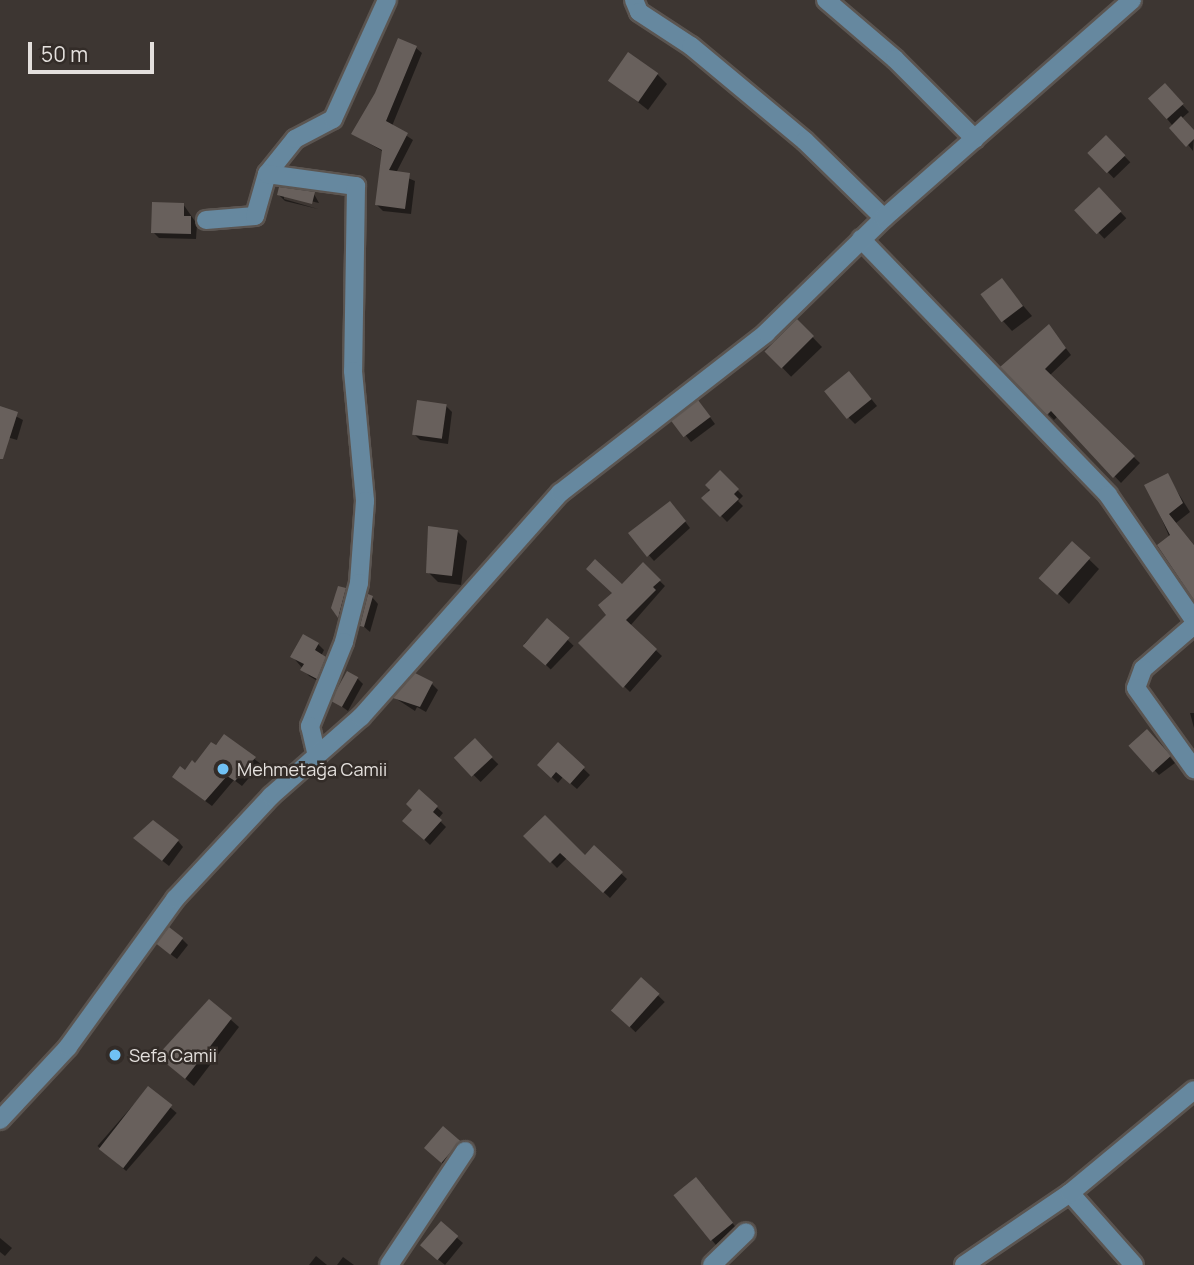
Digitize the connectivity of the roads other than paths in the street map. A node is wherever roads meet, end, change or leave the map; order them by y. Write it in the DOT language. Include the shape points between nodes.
graph roads {
  1 [pos="387,0"];
  2 [pos="634,0"];
  3 [pos="826,0"];
  4 [pos="1132,0"];
  5 [pos="975,139"];
  6 [pos="267,174"];
  7 [pos="884,218"];
  8 [pos="206,220"];
  9 [pos="861,239"];
  10 [pos="1194,623"];
  11 [pos="316,753"];
  12 [pos="1194,769"];
  13 [pos="1194,1090"];
  14 [pos="0,1120"];
  15 [pos="466,1151"];
  16 [pos="1070,1193"];
  17 [pos="746,1232"];
  18 [pos="389,1265"];
  19 [pos="712,1265"];
  20 [pos="964,1265"];
  21 [pos="1134,1265"];
  1 -- 6 [label="street" via="333,119 295,139"];
  2 -- 7 [label="street" via="639,12 691,46 795,133"];
  3 -- 5 [label="street" via="895,59"];
  4 -- 5 [label="street"];
  5 -- 7 [label="street"];
  6 -- 8 [label="street" via="255,216"];
  6 -- 11 [label="street" via="356,186 353,371 364,515 359,583 344,642 310,726"];
  7 -- 9 [label="street"];
  9 -- 10 [label="street" via="1108,495"];
  9 -- 11 [label="street" via="766,333 560,493 361,717"];
  10 -- 12 [label="street" via="1143,669 1136,688"];
  11 -- 14 [label="street" via="176,899 68,1047"];
  13 -- 16 [label="street"];
  15 -- 18 [label="street"];
  16 -- 20 [label="street"];
  16 -- 21 [label="street"];
  17 -- 19 [label="street"];
}
